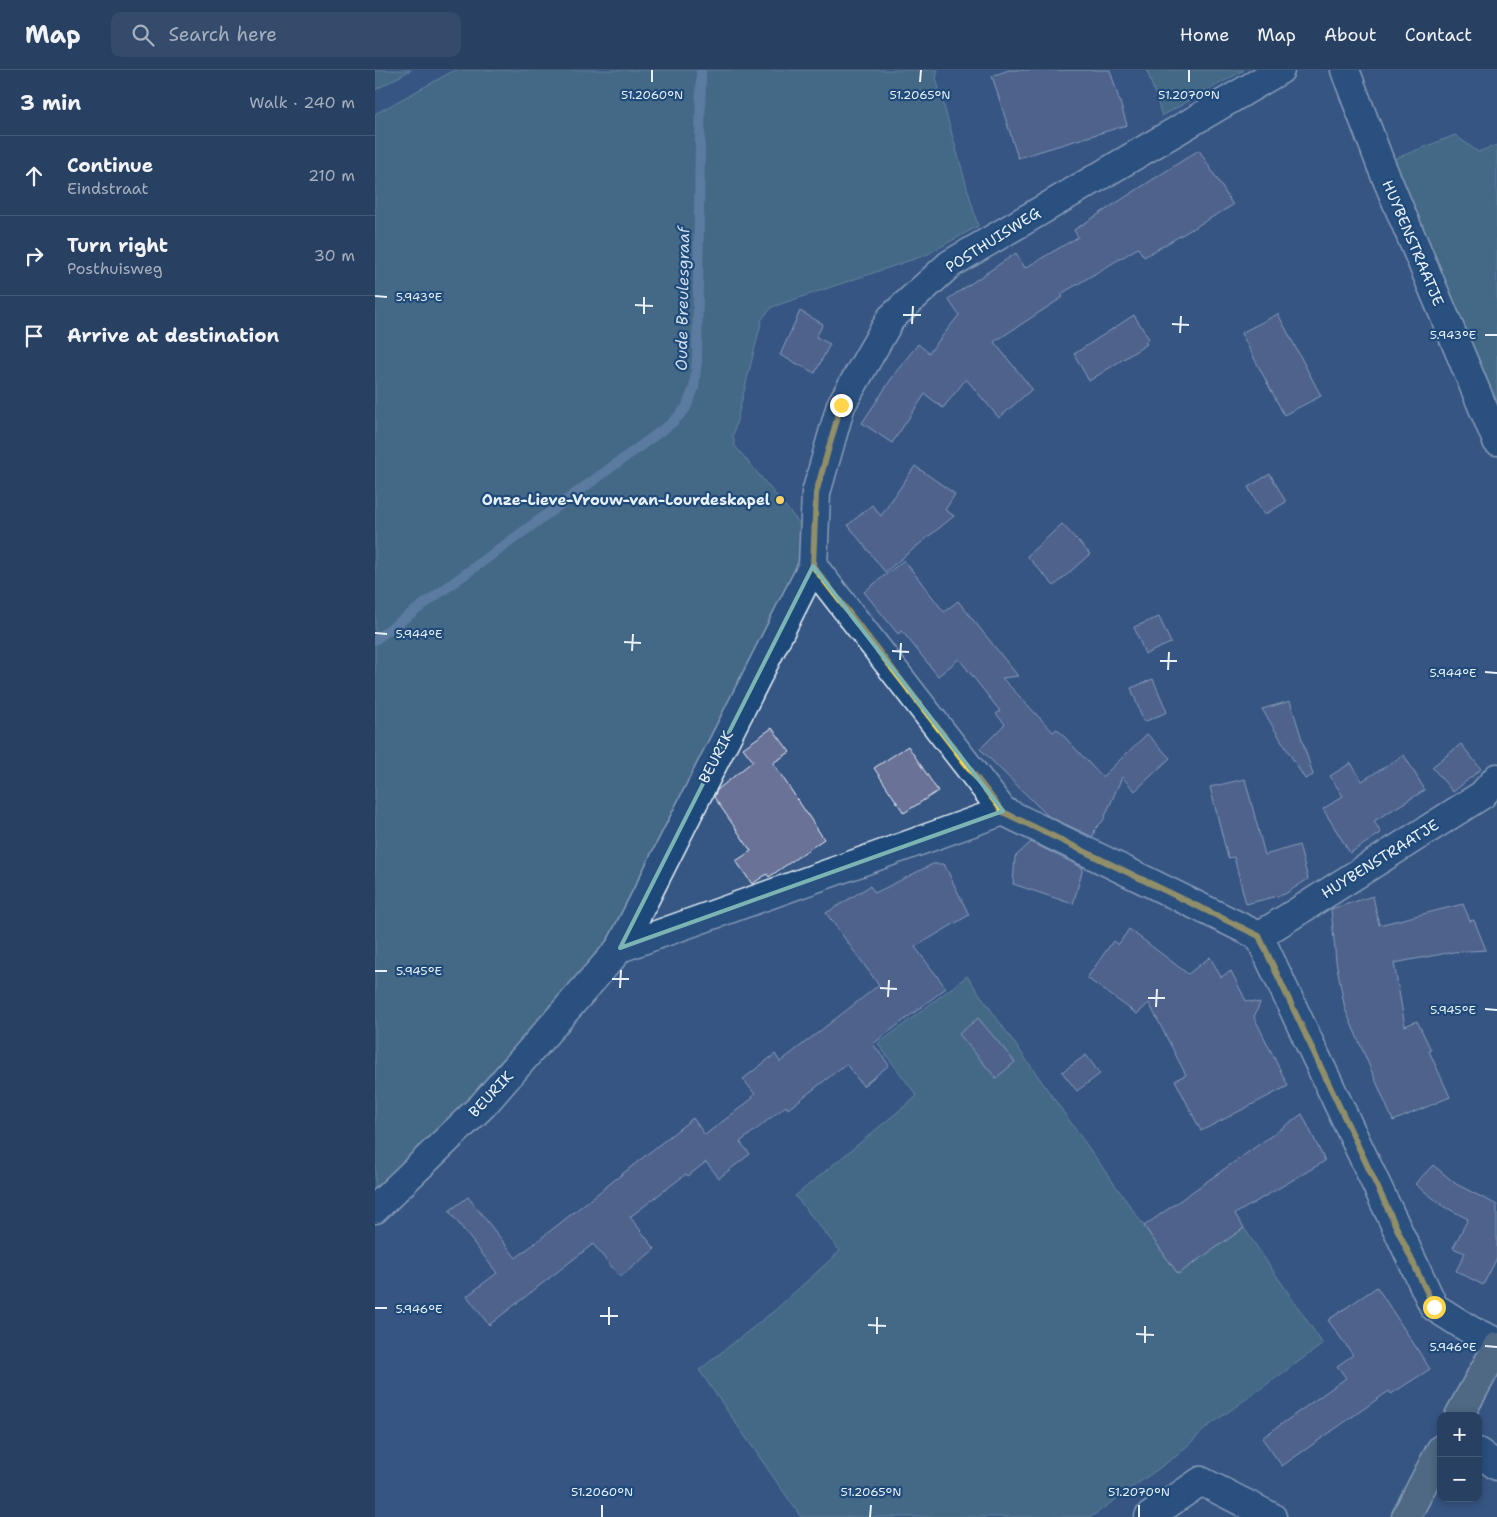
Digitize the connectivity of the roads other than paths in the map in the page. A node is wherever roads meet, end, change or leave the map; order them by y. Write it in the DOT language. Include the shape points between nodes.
graph roads {
  1 [pos="1280,70"];
  2 [pos="1345,70"];
  3 [pos="1497,441"];
  4 [pos="813,566"];
  5 [pos="1497,778"];
  6 [pos="1003,812"];
  7 [pos="1259,936"];
  8 [pos="620,948"];
  9 [pos="375,1209"];
  10 [pos="1497,1342"];
  11 [pos="1497,1347"];
  12 [pos="1461,1412"];
  13 [pos="1482,1455"];
  14 [pos="1437,1457"];
  15 [pos="1497,1466"];
  16 [pos="1149,1517"];
  17 [pos="1272,1517"];
  18 [pos="1406,1517"];
  1 -- 4 [label="street, POSTHUISWEG" via="951,264 891,318 841,405 816,493"];
  2 -- 3 [label="street, HUYBENSTRAATJE" via="1381,166"];
  4 -- 6 [label="street"];
  4 -- 8 [label="street, BEURIK"];
  5 -- 7 [label="street, HUYBENSTRAATJE" via="1482,795"];
  6 -- 7 [label="street"];
  6 -- 8 [label="street, BEURIK"];
  7 -- 10 [label="street" via="1434,1307"];
  8 -- 9 [label="street, BEURIK" via="483,1104"];
  11 -- 12 [label="main road"];
  13 -- 15 [label="street"];
  14 -- 18 [label="main road"];
  16 -- 17 [label="street" via="1201,1481"];
}
